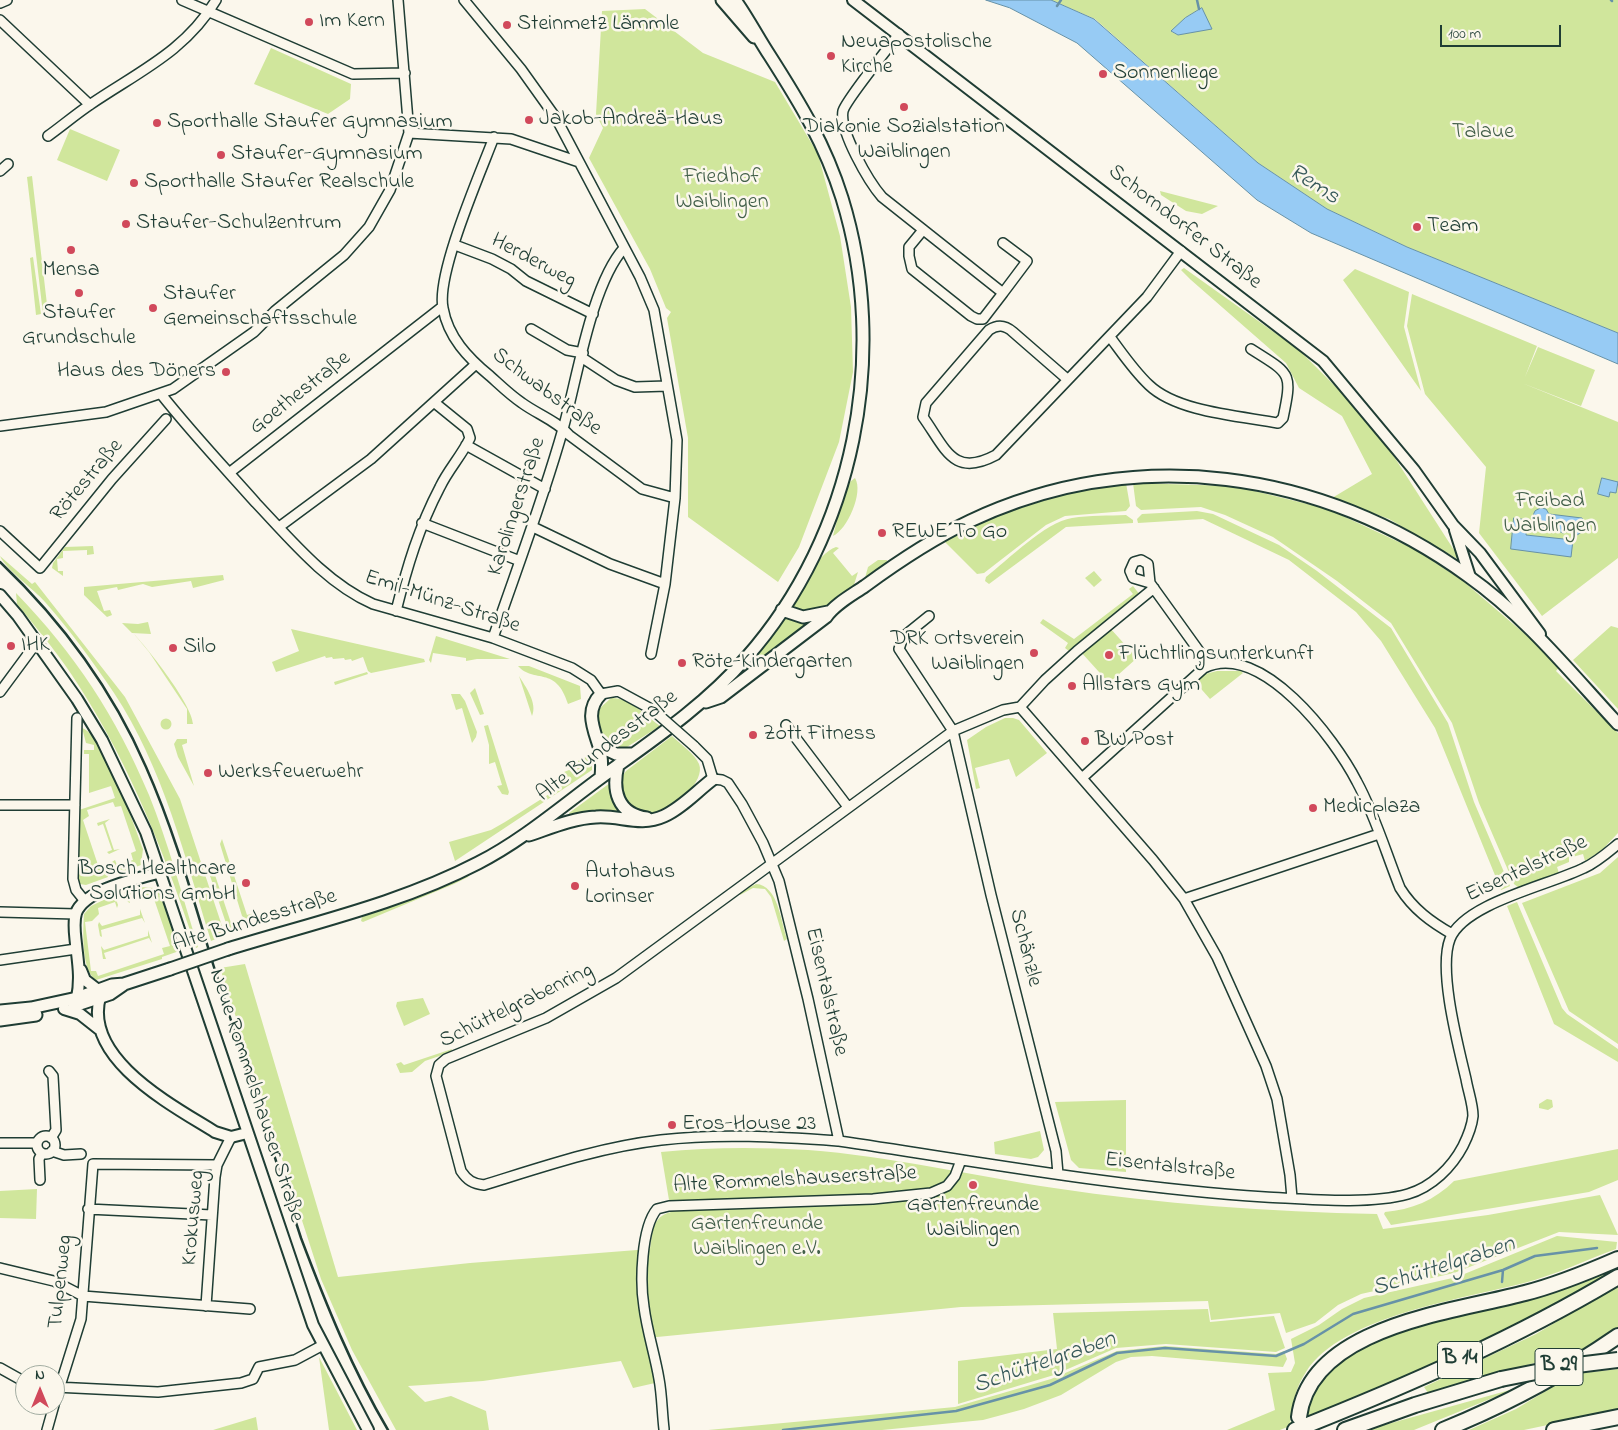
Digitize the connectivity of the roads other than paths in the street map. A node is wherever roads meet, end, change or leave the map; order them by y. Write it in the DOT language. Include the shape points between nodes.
graph roads {
  1 [pos="7,0"];
  2 [pos="182,0"];
  3 [pos="216,0"];
  4 [pos="398,0"];
  5 [pos="464,0"];
  6 [pos="722,0"];
  7 [pos="735,0"];
  8 [pos="853,0"];
  9 [pos="0,3"];
  10 [pos="210,11"];
  11 [pos="0,21"];
  12 [pos="899,34"];
  13 [pos="768,54"];
  14 [pos="405,73"];
  15 [pos="90,105"];
  16 [pos="409,133"];
  17 [pos="48,136"];
  18 [pos="565,136"];
  19 [pos="494,137"];
  20 [pos="552,154"];
  21 [pos="578,162"];
  22 [pos="8,164"];
  23 [pos="0,171"];
  24 [pos="923,230"];
  25 [pos="1003,243"];
  26 [pos="454,246"];
  27 [pos="624,248"];
  28 [pos="1181,251"];
  29 [pos="1003,293"];
  30 [pos="442,306"];
  31 [pos="593,314"];
  32 [pos="530,329"];
  33 [pos="1110,337"];
  34 [pos="1251,349"];
  35 [pos="582,355"];
  36 [pos="476,364"];
  37 [pos="1067,380"];
  38 [pos="667,386"];
  39 [pos="161,394"];
  40 [pos="435,403"];
  41 [pos="166,419"];
  42 [pos="0,426"];
  43 [pos="563,428"];
  44 [pos="466,445"];
  45 [pos="229,473"];
  46 [pos="545,489"];
  47 [pos="675,498"];
  48 [pos="422,523"];
  49 [pos="1453,525"];
  50 [pos="279,527"];
  51 [pos="533,527"];
  52 [pos="0,531"];
  53 [pos="520,561"];
  54 [pos="1470,577"];
  55 [pos="665,584"];
  56 [pos="0,595"];
  57 [pos="782,610"];
  58 [pos="396,611"];
  59 [pos="830,611"];
  60 [pos="929,616"];
  61 [pos="493,638"];
  62 [pos="38,642"];
  63 [pos="1548,646"];
  64 [pos="651,654"];
  65 [pos="1209,665"];
  66 [pos="0,692"];
  67 [pos="601,694"];
  68 [pos="697,706"];
  69 [pos="1020,707"];
  70 [pos="77,718"];
  71 [pos="1618,724"];
  72 [pos="786,725"];
  73 [pos="953,730"];
  74 [pos="599,746"];
  75 [pos="633,754"];
  76 [pos="618,765"];
  77 [pos="601,777"];
  78 [pos="1082,778"];
  79 [pos="713,779"];
  80 [pos="0,805"];
  81 [pos="75,805"];
  82 [pos="848,807"];
  83 [pos="656,819"];
  84 [pos="1379,834"];
  85 [pos="518,838"];
  86 [pos="1618,844"];
  87 [pos="772,863"];
  88 [pos="160,872"];
  89 [pos="1184,899"];
  90 [pos="84,900"];
  91 [pos="0,912"];
  92 [pos="76,914"];
  93 [pos="1452,934"];
  94 [pos="76,949"];
  95 [pos="0,960"];
  96 [pos="80,967"];
  97 [pos="99,993"];
  98 [pos="77,998"];
  99 [pos="64,1009"];
  100 [pos="0,1011"];
  101 [pos="0,1020"];
  102 [pos="99,1029"];
  103 [pos="49,1071"];
  104 [pos="247,1133"];
  105 [pos="231,1137"];
  106 [pos="51,1138"];
  107 [pos="839,1141"];
  108 [pos="0,1143"];
  109 [pos="37,1143"];
  110 [pos="52,1151"];
  111 [pos="42,1153"];
  112 [pos="81,1154"];
  113 [pos="961,1160"];
  114 [pos="217,1165"];
  115 [pos="1058,1174"];
  116 [pos="40,1180"];
  117 [pos="1292,1198"];
  118 [pos="90,1210"];
  119 [pos="212,1215"];
  120 [pos="1618,1259"];
  121 [pos="0,1268"];
  122 [pos="1618,1277"];
  123 [pos="83,1296"];
  124 [pos="206,1306"];
  125 [pos="250,1309"];
  126 [pos="1618,1336"];
  127 [pos="323,1345"];
  128 [pos="1618,1360"];
  129 [pos="65,1365"];
  130 [pos="0,1368"];
  131 [pos="15,1376"];
  132 [pos="65,1386"];
  133 [pos="52,1415"];
  134 [pos="1618,1418"];
  135 [pos="1297,1423"];
  136 [pos="1591,1425"];
  137 [pos="664,1429"];
  138 [pos="47,1430"];
  139 [pos="368,1430"];
  140 [pos="1345,1430"];
  141 [pos="1443,1430"];
  142 [pos="1554,1430"];
  1 -- 9 [label="street"];
  2 -- 10 [label="street"];
  3 -- 10 [label="street"];
  4 -- 14 [label="street"];
  5 -- 18 [label="street" via="521,69"];
  6 -- 13 [label="main road, Alte Bundesstraße"];
  7 -- 13 [label="main road, Alte Bundesstraße"];
  8 -- 12 [label="street, Schorndorfer Straße"];
  10 -- 14 [label="street" via="353,74"];
  10 -- 15 [label="street" via="178,48"];
  11 -- 15 [label="street"];
  12 -- 24 [label="street" via="848,102 842,117 846,132 874,188"];
  12 -- 28 [label="street, Schorndorfer Straße"];
  13 -- 57 [label="main road, Alte Bundesstraße" via="799,100 828,159 851,231 862,310 858,413 846,466 823,537"];
  14 -- 16 [label="street"];
  15 -- 17 [label="street"];
  16 -- 19 [label="street"];
  16 -- 39 [label="street" via="390,190 369,227 344,255 254,332"];
  18 -- 20 [label="street" via="558,153"];
  18 -- 21 [label="street"];
  19 -- 20 [label="street" via="520,141"];
  19 -- 26 [label="street, Schwabstraße"];
  20 -- 21 [label="street"];
  21 -- 27 [label="street"];
  22 -- 23 [label="street"];
  24 -- 29 [label="street"];
  24 -- 29 [label="street" via="909,247 912,269 971,316 983,319"];
  25 -- 29 [label="street" via="1028,262"];
  26 -- 30 [label="street, Schwabstraße" via="445,274"];
  26 -- 31 [label="street, Herderweg" via="492,259 526,281"];
  27 -- 31 [label="street, Karolingerstraße" via="613,260"];
  27 -- 38 [label="street" via="654,310"];
  28 -- 33 [label="street" via="1162,280"];
  28 -- 49 [label="street, Schorndorfer Straße" via="1323,361 1414,470"];
  30 -- 36 [label="street, Schwabstraße" via="452,333"];
  30 -- 45 [label="street, Goethestraße"];
  31 -- 35 [label="street, Karolingerstraße"];
  32 -- 35 [label="street"];
  33 -- 34 [label="street" via="1149,386 1180,404 1278,423 1283,418 1287,379 1281,368"];
  33 -- 37 [label="street"];
  35 -- 38 [label="street" via="616,380 635,387"];
  35 -- 43 [label="street, Karolingerstraße"];
  36 -- 40 [label="street"];
  36 -- 43 [label="street, Schwabstraße" via="521,403"];
  37 -- 37 [label="street" via="1014,332 997,326 989,330 926,403 923,417 955,459 965,465 979,463 1004,449"];
  38 -- 47 [label="street" via="677,440"];
  39 -- 42 [label="street" via="99,413"];
  39 -- 45 [label="street, Emil-Münz-Straße"];
  40 -- 44 [label="street" via="470,432"];
  40 -- 50 [label="street" via="370,459"];
  41 -- 52 [label="street, Rötestraße" via="40,568"];
  43 -- 46 [label="street, Karolingerstraße"];
  43 -- 47 [label="street, Schwabstraße" via="642,489"];
  44 -- 46 [label="street"];
  44 -- 48 [label="street"];
  45 -- 50 [label="street, Emil-Münz-Straße"];
  46 -- 51 [label="street, Karolingerstraße"];
  47 -- 55 [label="street"];
  48 -- 53 [label="street"];
  48 -- 58 [label="street"];
  49 -- 54 [label="street, Schorndorfer Straße"];
  49 -- 63 [label="street, Schorndorfer Straße" via="1480,553"];
  50 -- 58 [label="street, Emil-Münz-Straße" via="321,569 355,596"];
  51 -- 53 [label="street, Karolingerstraße"];
  51 -- 55 [label="street" via="610,564"];
  53 -- 61 [label="street, Karolingerstraße"];
  54 -- 59 [label="main road" via="1431,550 1384,524 1337,504 1293,491 1265,484 1186,476 1130,477 1050,491 992,511 935,538"];
  54 -- 63 [label="main road, Schorndorfer Straße"];
  55 -- 64 [label="street"];
  56 -- 62 [label="street, Neue Rommelshauser Straße"];
  57 -- 59 [label="main road" via="802,616"];
  57 -- 68 [label="main road, Alte Bundesstraße" via="747,657"];
  58 -- 61 [label="street, Emil-Münz-Straße"];
  59 -- 68 [label="main road" via="721,697"];
  60 -- 73 [label="street" via="903,637 899,649"];
  61 -- 67 [label="street, Emil-Münz-Straße" via="572,668 591,680"];
  62 -- 66 [label="street"];
  62 -- 88 [label="street, Neue Rommelshauser Straße" via="102,740 146,832"];
  63 -- 71 [label="main road, Schorndorfer Straße"];
  65 -- 69 [label="street" via="1152,586 1044,680"];
  65 -- 78 [label="street"];
  65 -- 84 [label="street" via="1251,667 1292,698 1328,737 1352,772"];
  67 -- 74 [label="main road" via="592,707 591,716"];
  67 -- 79 [label="street, bridge" via="618,691 653,710 707,759"];
  68 -- 75 [label="main road, Alte Bundesstraße"];
  69 -- 73 [label="street" via="1003,710"];
  69 -- 78 [label="street"];
  70 -- 81 [label="street"];
  72 -- 82 [label="street"];
  73 -- 82 [label="street"];
  73 -- 115 [label="street, Schänzle" via="1056,1151"];
  74 -- 75 [label="main road" via="616,754"];
  74 -- 77 [label="main road"];
  75 -- 76 [label="main road, Alte Bundesstraße"];
  76 -- 77 [label="main road, Alte Bundesstraße"];
  76 -- 83 [label="main road" via="614,781 617,797 631,812"];
  77 -- 85 [label="main road, Alte Bundesstraße"];
  78 -- 89 [label="street"];
  79 -- 83 [label="main road" via="674,810"];
  79 -- 87 [label="street, Eisentalstraße" via="722,780 732,788"];
  80 -- 81 [label="street"];
  81 -- 90 [label="street" via="73,879"];
  82 -- 87 [label="street"];
  83 -- 85 [label="main road" via="635,822 588,817"];
  84 -- 89 [label="street"];
  84 -- 93 [label="street" via="1400,888 1409,902"];
  85 -- 97 [label="main road, Alte Bundesstraße, bridge" via="478,862 412,892 124,984 112,984"];
  86 -- 93 [label="street, Eisentalstraße" via="1581,870 1480,909"];
  87 -- 107 [label="street, Eisentalstraße" via="790,923"];
  87 -- 107 [label="street, Schüttelgrabenring" via="616,978 546,1018 442,1061 436,1072 436,1083 461,1171 472,1183 484,1185 590,1153 660,1140 734,1135"];
  88 -- 90 [label="street"];
  88 -- 104 [label="street, Neue Rommelshauser Straße"];
  89 -- 117 [label="street" via="1217,958 1266,1066 1277,1099"];
  90 -- 92 [label="street"];
  91 -- 92 [label="street"];
  92 -- 94 [label="street"];
  93 -- 117 [label="street, Eisentalstraße" via="1447,949 1446,974 1473,1118 1455,1159 1429,1184 1411,1193 1376,1198"];
  94 -- 95 [label="street"];
  94 -- 96 [label="street"];
  96 -- 97 [label="street" via="85,980"];
  96 -- 98 [label="street"];
  97 -- 98 [label="main road, Alte Bundesstraße"];
  97 -- 99 [label="main road, Alte Bundesstraße"];
  97 -- 102 [label="street"];
  98 -- 100 [label="main road, Alte Bundesstraße"];
  99 -- 101 [label="main road, Alte Bundesstraße"];
  99 -- 102 [label="street" via="80,1014"];
  102 -- 105 [label="street" via="126,1070 196,1120"];
  103 -- 106 [label="street" via="53,1076 56,1130"];
  104 -- 105 [label="street"];
  104 -- 127 [label="street, Neue Rommelshauser Straße" via="293,1271"];
  105 -- 114 [label="street, Krokusweg"];
  106 -- 109 [label="street" via="43,1137"];
  106 -- 110 [label="street" via="54,1144"];
  107 -- 113 [label="street, Eisentalstraße"];
  108 -- 109 [label="street"];
  109 -- 111 [label="street"];
  110 -- 111 [label="street"];
  110 -- 112 [label="street" via="64,1155"];
  111 -- 116 [label="street" via="39,1159"];
  113 -- 115 [label="street, Eisentalstraße"];
  113 -- 137 [label="street, Alte Rommelshauserstraße" via="947,1186 931,1193 873,1199 657,1209 646,1238 644,1306 659,1379"];
  114 -- 118 [label="street, Tulpenweg" via="93,1164"];
  114 -- 119 [label="street, Krokusweg"];
  115 -- 117 [label="street, Eisentalstraße" via="1182,1191"];
  118 -- 119 [label="street"];
  118 -- 123 [label="street, Tulpenweg"];
  119 -- 124 [label="street, Krokusweg"];
  120 -- 135 [label="highway" via="1558,1283 1407,1323 1356,1342 1328,1360 1316,1373 1304,1396"];
  121 -- 123 [label="street" via="54,1281"];
  122 -- 135 [label="highway, B 14" via="1478,1351"];
  123 -- 124 [label="street"];
  123 -- 129 [label="street, Tulpenweg" via="81,1319"];
  124 -- 125 [label="street"];
  126 -- 141 [label="highway, B 14" via="1559,1374"];
  127 -- 132 [label="street" via="295,1360 259,1367 253,1379 241,1383 158,1392"];
  127 -- 139 [label="street, Neue Rommelshauser Straße"];
  128 -- 140 [label="highway, B 29, bridge" via="1501,1379"];
  130 -- 131 [label="street"];
  133 -- 138 [label="street, Tulpenweg"];
  134 -- 136 [label="highway"];
  136 -- 142 [label="highway"];
}
